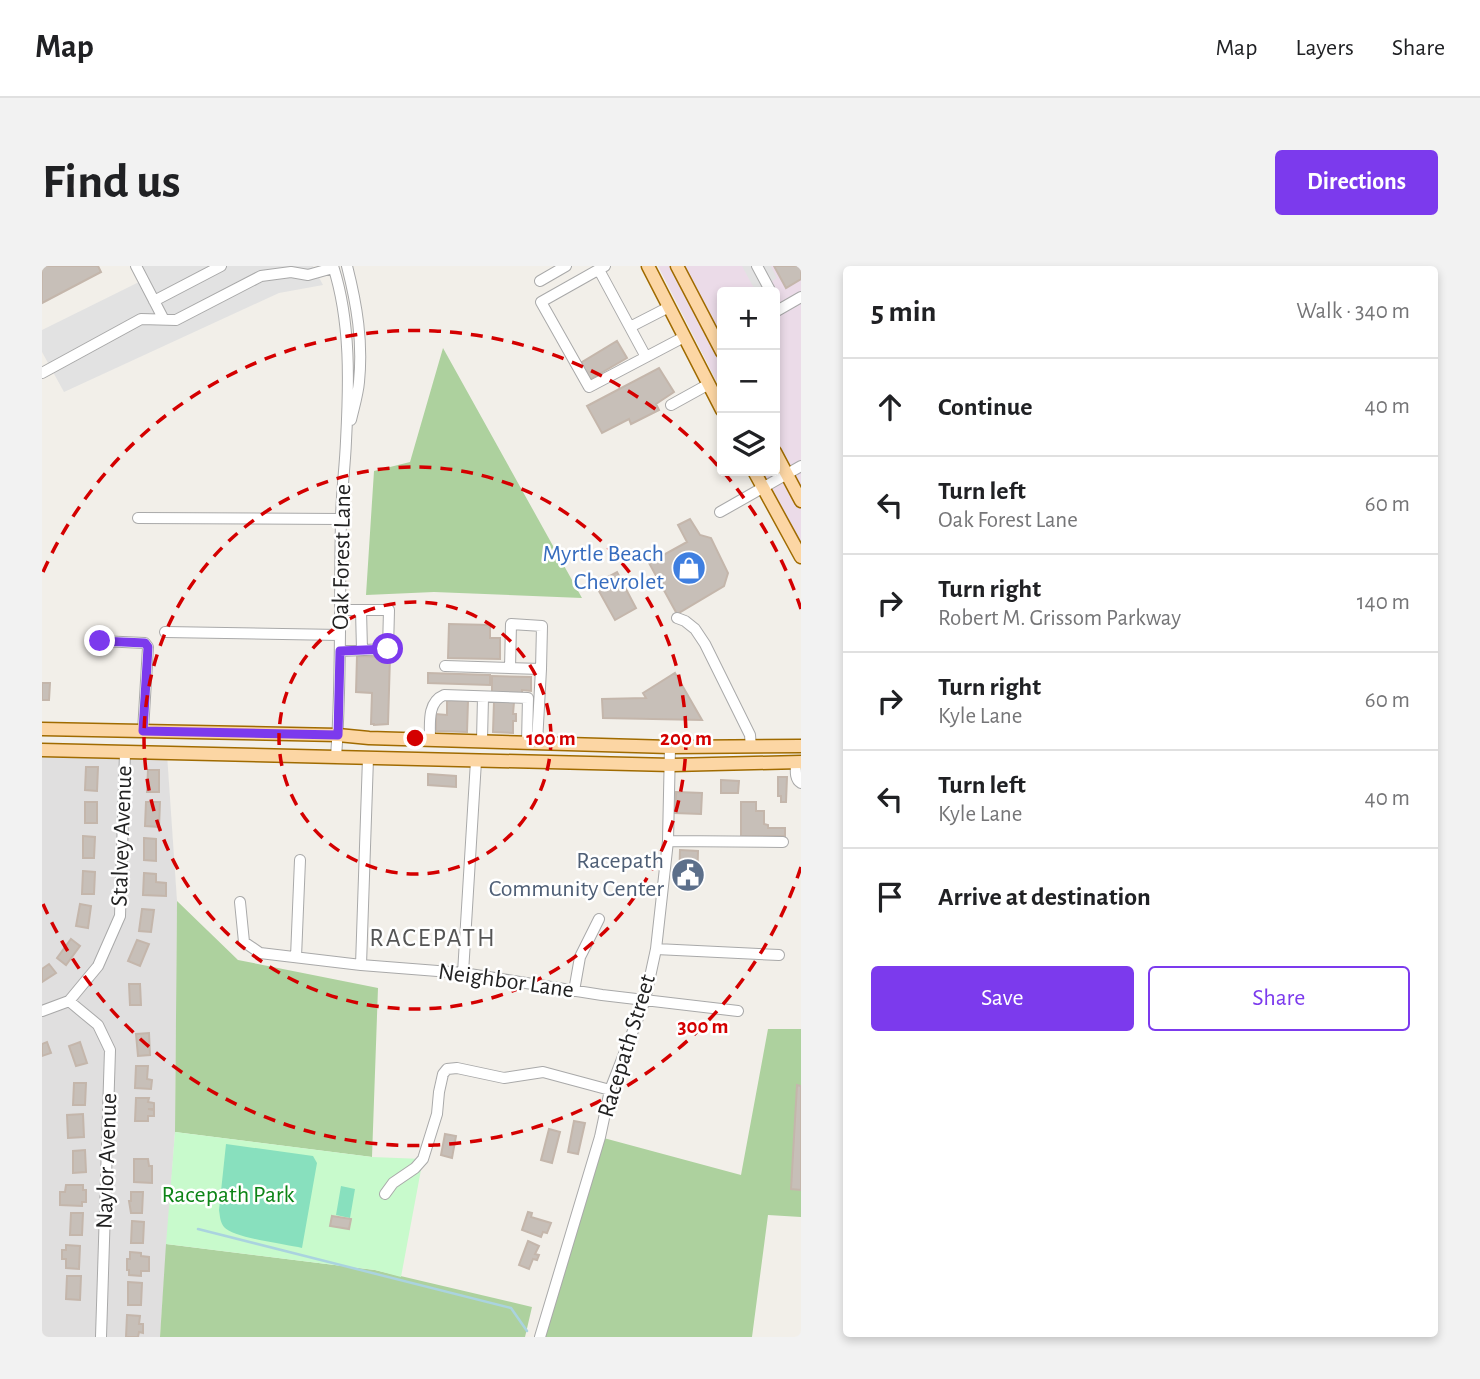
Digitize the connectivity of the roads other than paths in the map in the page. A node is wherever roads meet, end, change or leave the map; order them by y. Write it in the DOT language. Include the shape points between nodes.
graph roads {
  1 [pos="136,266"];
  2 [pos="221,266"];
  3 [pos="347,266"];
  4 [pos="566,266"];
  5 [pos="648,266"];
  6 [pos="677,266"];
  7 [pos="757,266"];
  8 [pos="333,267"];
  9 [pos="602,268"];
  10 [pos="207,269"];
  11 [pos="290,269"];
  12 [pos="540,281"];
  13 [pos="768,287"];
  14 [pos="801,297"];
  15 [pos="154,301"];
  16 [pos="780,305"];
  17 [pos="669,307"];
  18 [pos="163,318"];
  19 [pos="630,327"];
  20 [pos="684,337"];
  21 [pos="717,340"];
  22 [pos="646,357"];
  23 [pos="42,373"];
  24 [pos="709,384"];
  25 [pos="717,400"];
  26 [pos="671,405"];
  27 [pos="346,441"];
  28 [pos="780,462"];
  29 [pos="801,466"];
  30 [pos="786,474"];
  31 [pos="757,476"];
  32 [pos="763,487"];
  33 [pos="801,501"];
  34 [pos="720,512"];
  35 [pos="138,518"];
  36 [pos="341,519"];
  37 [pos="801,557"];
  38 [pos="340,610"];
  39 [pos="361,610"];
  40 [pos="677,618"];
  41 [pos="165,632"];
  42 [pos="340,635"];
  43 [pos="100,641"];
  44 [pos="362,650"];
  45 [pos="340,651"];
  46 [pos="445,666"];
  47 [pos="510,668"];
  48 [pos="541,669"];
  49 [pos="483,697"];
  50 [pos="42,729"];
  51 [pos="143,731"];
  52 [pos="338,735"];
  53 [pos="430,739"];
  54 [pos="482,740"];
  55 [pos="532,743"];
  56 [pos="801,746"];
  57 [pos="670,747"];
  58 [pos="751,747"];
  59 [pos="42,750"];
  60 [pos="124,752"];
  61 [pos="336,758"];
  62 [pos="368,758"];
  63 [pos="476,761"];
  64 [pos="799,762"];
  65 [pos="670,765"];
  66 [pos="801,783"];
  67 [pos="668,841"];
  68 [pos="783,842"];
  69 [pos="300,860"];
  70 [pos="240,902"];
  71 [pos="598,919"];
  72 [pos="656,949"];
  73 [pos="779,955"];
  74 [pos="296,957"];
  75 [pos="361,965"];
  76 [pos="463,973"];
  77 [pos="574,990"];
  78 [pos="645,1000"];
  79 [pos="69,1001"];
  80 [pos="42,1011"];
  81 [pos="738,1011"];
  82 [pos="610,1090"];
  83 [pos="385,1194"];
  84 [pos="101,1337"];
  85 [pos="540,1337"];
  1 -- 15 [label="street"];
  2 -- 10 [label="street"];
  3 -- 27 [label="street, Oak Forest Lane" via="360,338 359,384"];
  4 -- 12 [label="street"];
  5 -- 17 [label="main road"];
  6 -- 21 [label="main road"];
  7 -- 13 [label="street"];
  8 -- 11 [label="street" via="309,275"];
  8 -- 27 [label="street, Oak Forest Lane" via="345,317"];
  9 -- 19 [label="street"];
  9 -- 22 [label="street" via="541,302 589,387"];
  10 -- 15 [label="street"];
  11 -- 18 [label="street" via="261,276 176,320"];
  14 -- 16 [label="street"];
  15 -- 18 [label="street"];
  17 -- 19 [label="street"];
  17 -- 20 [label="main road"];
  18 -- 23 [label="street" via="141,319"];
  19 -- 22 [label="street"];
  20 -- 22 [label="street"];
  20 -- 24 [label="main road"];
  24 -- 25 [label="main road"];
  24 -- 26 [label="street"];
  27 -- 36 [label="street, Oak Forest Lane"];
  28 -- 30 [label="main road"];
  29 -- 30 [label="street"];
  30 -- 32 [label="street"];
  30 -- 33 [label="main road"];
  31 -- 32 [label="main road"];
  32 -- 34 [label="street"];
  32 -- 37 [label="main road"];
  35 -- 36 [label="street"];
  36 -- 38 [label="street, Oak Forest Lane"];
  38 -- 39 [label="street"];
  38 -- 42 [label="street, Oak Forest Lane"];
  39 -- 44 [label="street"];
  39 -- 44 [label="street" via="389,610 388,649"];
  40 -- 58 [label="street" via="695,629 705,644 750,736"];
  41 -- 42 [label="street"];
  42 -- 45 [label="street, Oak Forest Lane"];
  43 -- 51 [label="street" via="145,643 148,647"];
  44 -- 45 [label="street"];
  45 -- 52 [label="street, Oak Forest Lane"];
  46 -- 47 [label="street"];
  47 -- 48 [label="street"];
  47 -- 48 [label="street" via="511,624 542,626"];
  48 -- 55 [label="street"];
  49 -- 53 [label="street" via="438,698 431,714"];
  49 -- 54 [label="street"];
  49 -- 55 [label="street" via="528,698"];
  50 -- 51 [label="main road"];
  51 -- 52 [label="main road"];
  52 -- 53 [label="main road"];
  52 -- 61 [label="street, Oak Forest Lane"];
  53 -- 54 [label="main road"];
  54 -- 55 [label="main road"];
  55 -- 57 [label="main road"];
  56 -- 58 [label="main road"];
  57 -- 58 [label="main road"];
  57 -- 65 [label="street, Racepath Street"];
  59 -- 60 [label="main road"];
  60 -- 61 [label="main road"];
  60 -- 79 [label="street, Stalvey Avenue" via="120,916 98,966"];
  61 -- 62 [label="main road"];
  62 -- 63 [label="main road"];
  62 -- 75 [label="street"];
  63 -- 65 [label="main road"];
  63 -- 76 [label="street"];
  64 -- 65 [label="main road"];
  64 -- 66 [label="street" via="796,776"];
  65 -- 67 [label="street, Racepath Street"];
  67 -- 68 [label="street"];
  67 -- 72 [label="street, Racepath Street"];
  69 -- 74 [label="street"];
  70 -- 74 [label="street, Neighbor Lane" via="247,946 260,953"];
  71 -- 77 [label="street" via="580,957"];
  72 -- 73 [label="street"];
  72 -- 78 [label="street, Racepath Street"];
  74 -- 75 [label="street, Neighbor Lane"];
  75 -- 76 [label="street, Neighbor Lane"];
  76 -- 77 [label="street, Neighbor Lane"];
  77 -- 78 [label="street, Neighbor Lane"];
  78 -- 81 [label="street, Neighbor Lane"];
  78 -- 82 [label="street, Racepath Street"];
  79 -- 80 [label="street"];
  79 -- 84 [label="street, Naylor Avenue" via="98,1025 110,1049"];
  82 -- 83 [label="street" via="542,1072 504,1078 447,1069 423,1159"];
  82 -- 85 [label="street, Racepath Street"];
}
